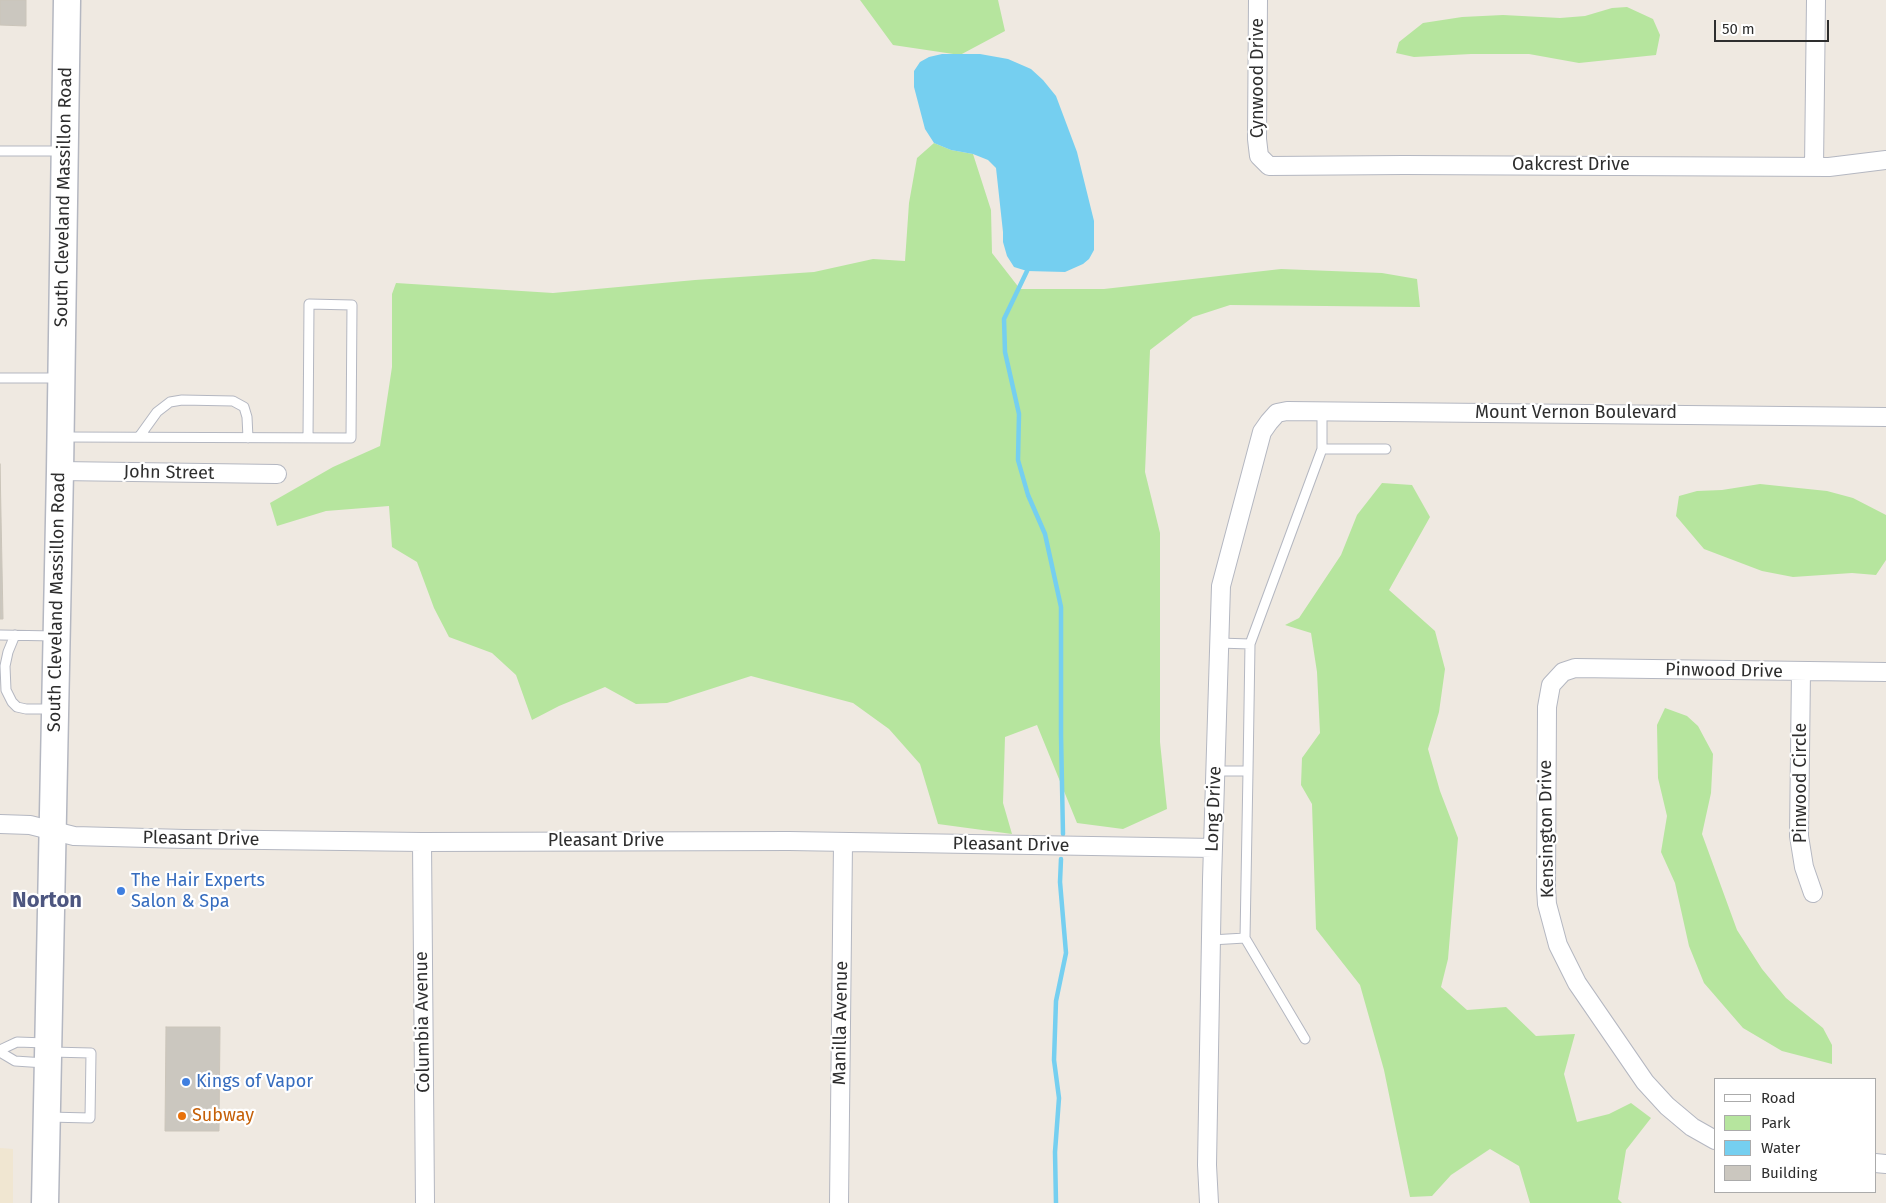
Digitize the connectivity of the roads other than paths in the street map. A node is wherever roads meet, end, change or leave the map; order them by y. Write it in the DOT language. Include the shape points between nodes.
graph roads {
  1 [pos="67,0"];
  2 [pos="1258,0"];
  3 [pos="1816,0"];
  4 [pos="0,151"];
  5 [pos="65,152"];
  6 [pos="1259,156"];
  7 [pos="1886,160"];
  8 [pos="1814,167"];
  9 [pos="0,378"];
  10 [pos="62,378"];
  11 [pos="1322,411"];
  12 [pos="1886,417"];
  13 [pos="1269,422"];
  14 [pos="61,437"];
  15 [pos="139,437"];
  16 [pos="248,438"];
  17 [pos="308,438"];
  18 [pos="1322,449"];
  19 [pos="1386,449"];
  20 [pos="60,471"];
  21 [pos="277,474"];
  22 [pos="0,635"];
  23 [pos="15,635"];
  24 [pos="57,636"];
  25 [pos="1218,643"];
  26 [pos="1250,644"];
  27 [pos="1801,671"];
  28 [pos="1563,672"];
  29 [pos="1886,672"];
  30 [pos="55,709"];
  31 [pos="1215,771"];
  32 [pos="1248,771"];
  33 [pos="0,824"];
  34 [pos="53,832"];
  35 [pos="422,842"];
  36 [pos="842,842"];
  37 [pos="1213,848"];
  38 [pos="1813,893"];
  39 [pos="1244,938"];
  40 [pos="1210,940"];
  41 [pos="1306,1039"];
  42 [pos="0,1051"];
  43 [pos="48,1052"];
  44 [pos="47,1116"];
  45 [pos="1714,1139"];
  46 [pos="45,1203"];
  47 [pos="424,1203"];
  48 [pos="839,1203"];
  49 [pos="1209,1203"];
  1 -- 5 [label="main road, South Cleveland Massillon Road"];
  2 -- 6 [label="street, Cynwood Drive"];
  3 -- 8 [label="street"];
  4 -- 5 [label="lane"];
  5 -- 10 [label="main road, South Cleveland Massillon Road"];
  6 -- 8 [label="street, Oakcrest Drive" via="1269,166"];
  7 -- 8 [label="street, Oakcrest Drive"];
  9 -- 10 [label="lane"];
  10 -- 14 [label="main road, South Cleveland Massillon Road"];
  11 -- 12 [label="street, Mount Vernon Boulevard"];
  11 -- 13 [label="street, Mount Vernon Boulevard" via="1287,411 1277,414"];
  11 -- 18 [label="lane"];
  13 -- 25 [label="street, Long Drive" via="1262,432 1225,566"];
  14 -- 15 [label="lane"];
  14 -- 20 [label="main road, South Cleveland Massillon Road"];
  15 -- 16 [label="lane"];
  15 -- 16 [label="lane" via="157,412 170,402 182,400 233,401 244,407"];
  16 -- 17 [label="lane"];
  17 -- 17 [label="lane" via="352,438 352,305 309,304"];
  18 -- 19 [label="lane"];
  18 -- 26 [label="lane"];
  20 -- 21 [label="street, John Street"];
  20 -- 24 [label="main road, South Cleveland Massillon Road"];
  22 -- 23 [label="lane"];
  23 -- 24 [label="lane"];
  23 -- 30 [label="lane" via="5,666 6,690 12,702 26,709"];
  24 -- 30 [label="main road, South Cleveland Massillon Road"];
  25 -- 26 [label="lane"];
  25 -- 31 [label="street, Long Drive"];
  26 -- 32 [label="lane"];
  27 -- 28 [label="street, Pinwood Drive" via="1576,668"];
  27 -- 29 [label="street, Pinwood Drive"];
  27 -- 38 [label="street, Pinwood Circle" via="1799,836"];
  28 -- 45 [label="street, Kensington Drive" via="1551,685 1548,696 1546,780 1547,904 1558,945 1577,983 1645,1082 1692,1127"];
  30 -- 34 [label="main road, South Cleveland Massillon Road"];
  31 -- 32 [label="lane"];
  31 -- 37 [label="street, Long Drive"];
  32 -- 39 [label="lane"];
  33 -- 34 [label="street, Pleasant Drive" via="30,825"];
  34 -- 35 [label="street, Pleasant Drive" via="97,837"];
  34 -- 43 [label="main road, South Cleveland Massillon Road"];
  35 -- 36 [label="street, Pleasant Drive"];
  35 -- 47 [label="street, Columbia Avenue"];
  36 -- 37 [label="street, Pleasant Drive"];
  36 -- 48 [label="street, Manilla Avenue"];
  37 -- 40 [label="street, Long Drive"];
  39 -- 40 [label="lane"];
  39 -- 41 [label="lane"];
  40 -- 49 [label="street, Long Drive"];
  42 -- 43 [label="lane" via="17,1042"];
  42 -- 43 [label="lane" via="15,1061"];
  43 -- 44 [label="main road, South Cleveland Massillon Road"];
  43 -- 44 [label="lane" via="91,1053 90,1118"];
  44 -- 46 [label="main road, South Cleveland Massillon Road"];
}
